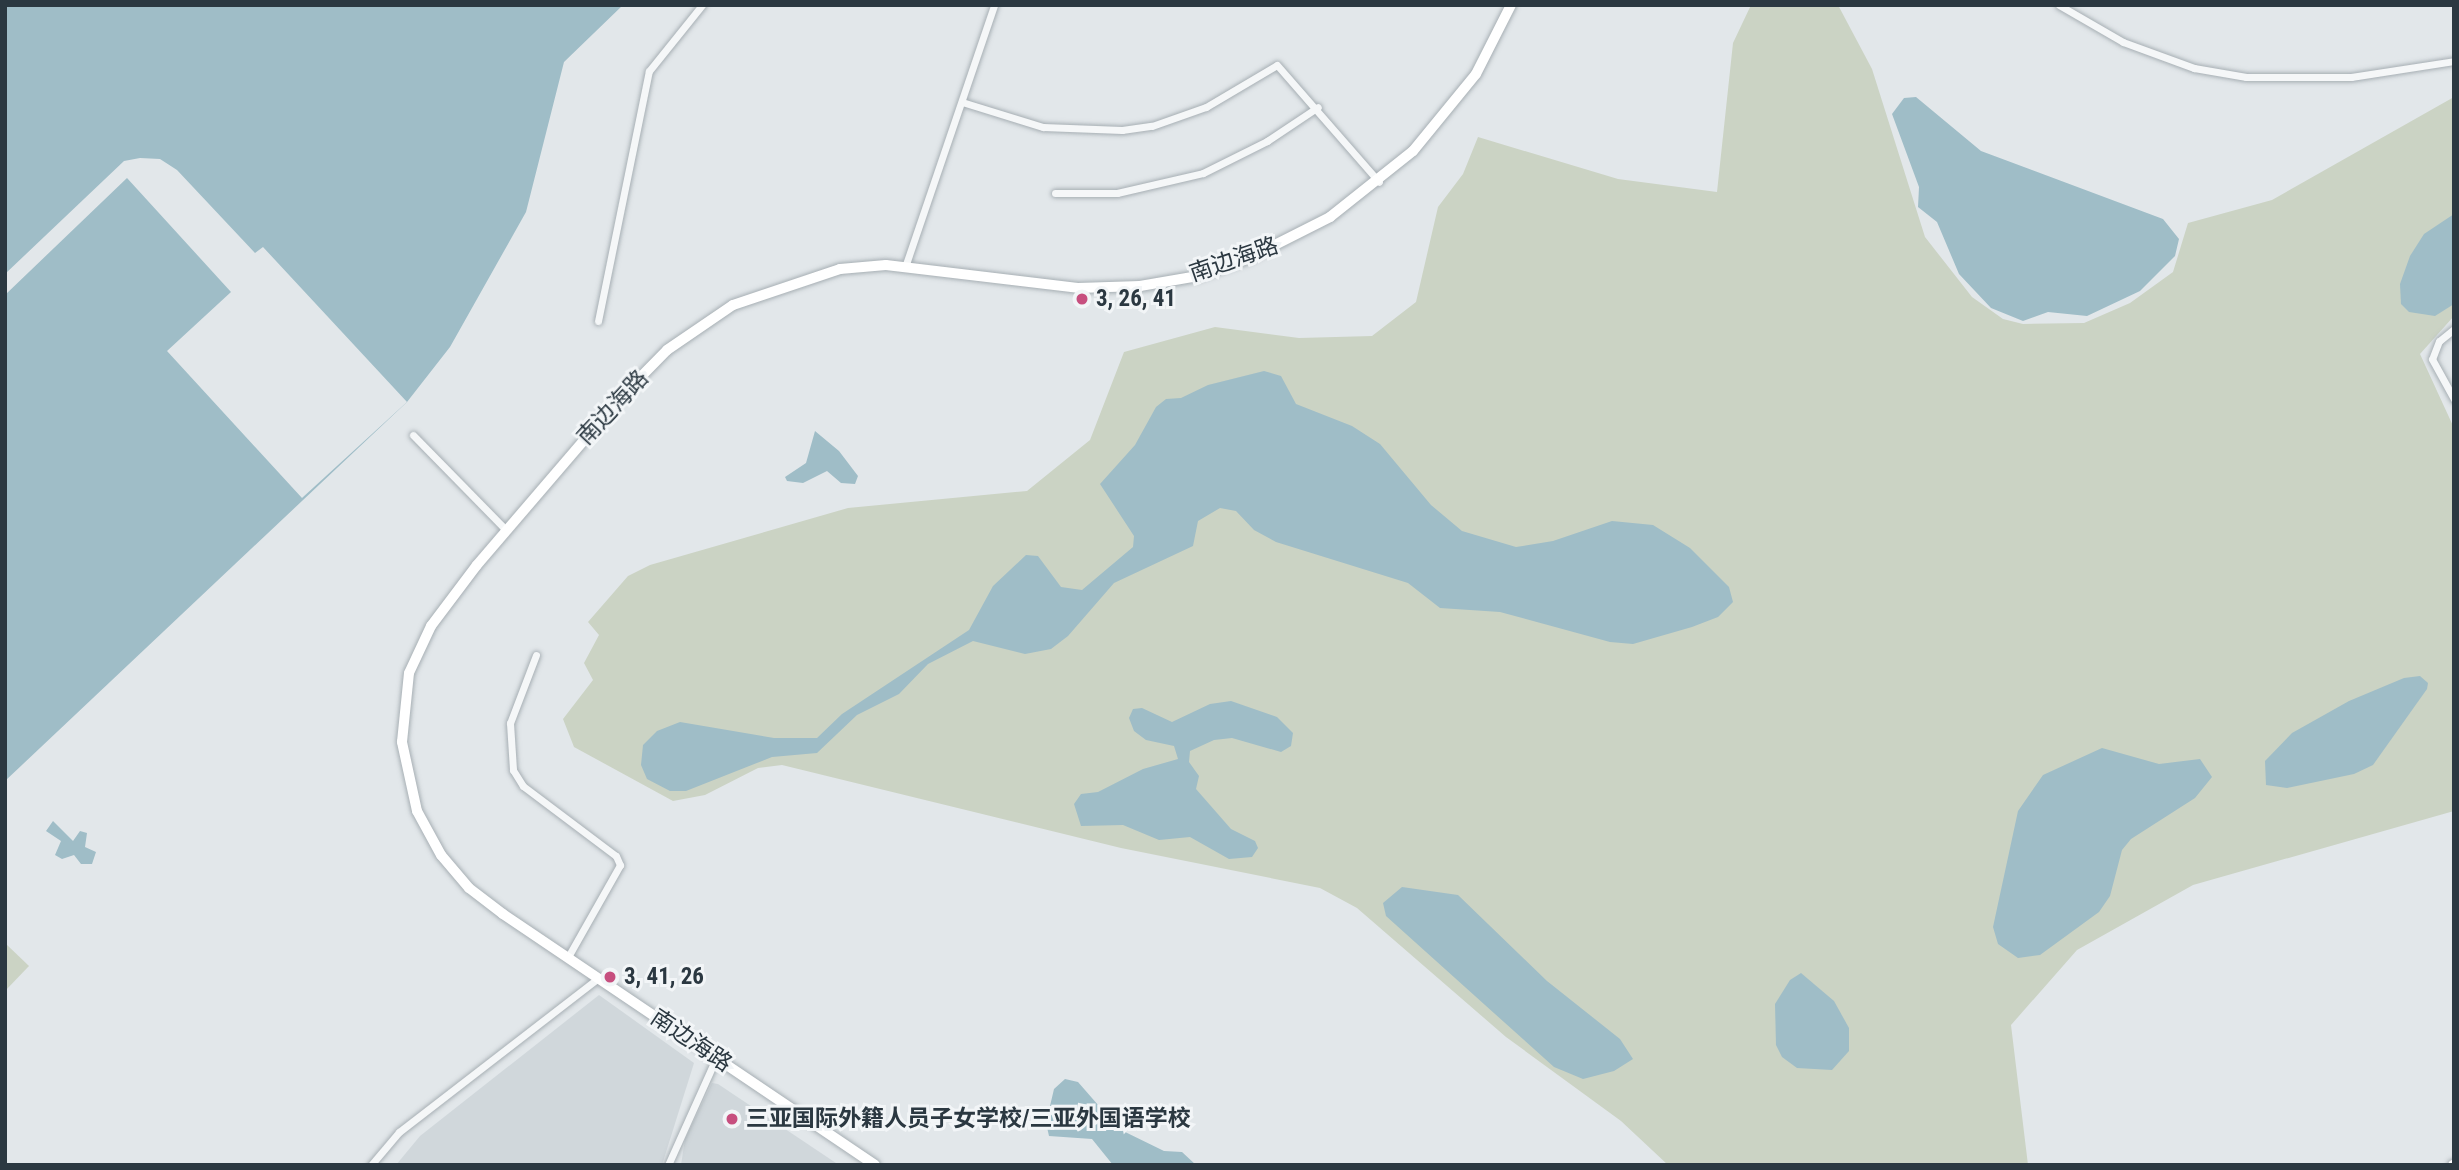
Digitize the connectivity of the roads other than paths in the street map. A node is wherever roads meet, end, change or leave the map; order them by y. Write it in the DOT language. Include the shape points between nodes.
graph roads {
  1 [pos="702,5"];
  2 [pos="994,5"];
  3 [pos="1511,5"];
  4 [pos="2059,5"];
  5 [pos="2454,61"];
  6 [pos="962,103"];
  7 [pos="1318,107"];
  8 [pos="1379,182"];
  9 [pos="1055,193"];
  10 [pos="905,267"];
  11 [pos="598,321"];
  12 [pos="2454,328"];
  13 [pos="2454,399"];
  14 [pos="413,435"];
  15 [pos="506,530"];
  16 [pos="536,655"];
  17 [pos="568,957"];
  18 [pos="598,978"];
  19 [pos="716,1058"];
  20 [pos="372,1165"];
  21 [pos="668,1165"];
  22 [pos="875,1165"];
  1 -- 11 [label="street" via="649,71"];
  2 -- 6 [label="street"];
  3 -- 8 [label="street, 南边海路" via="1476,74 1452,107"];
  4 -- 5 [label="street" via="2123,42 2194,68 2246,77 2351,77"];
  6 -- 7 [label="street" via="1043,127 1122,130 1152,126 1206,107 1277,65"];
  6 -- 10 [label="street"];
  7 -- 8 [label="street"];
  7 -- 9 [label="street" via="1267,141 1203,173 1117,193"];
  8 -- 10 [label="street, 南边海路" via="1294,239 1186,278 1140,286 1078,288"];
  10 -- 15 [label="street, 南边海路" via="840,270 775,287 693,329 620,398"];
  12 -- 13 [label="street" via="2439,341 2432,359"];
  14 -- 15 [label="street"];
  15 -- 17 [label="street, 南边海路" via="431,626 409,673 404,770 424,828 440,856 469,888"];
  16 -- 17 [label="street" via="510,723 513,770 523,786 616,856 620,865"];
  17 -- 18 [label="street, 南边海路"];
  18 -- 19 [label="street, 南边海路"];
  18 -- 20 [label="street" via="398,1132"];
  19 -- 21 [label="street"];
  19 -- 22 [label="street, 南边海路"];
}
